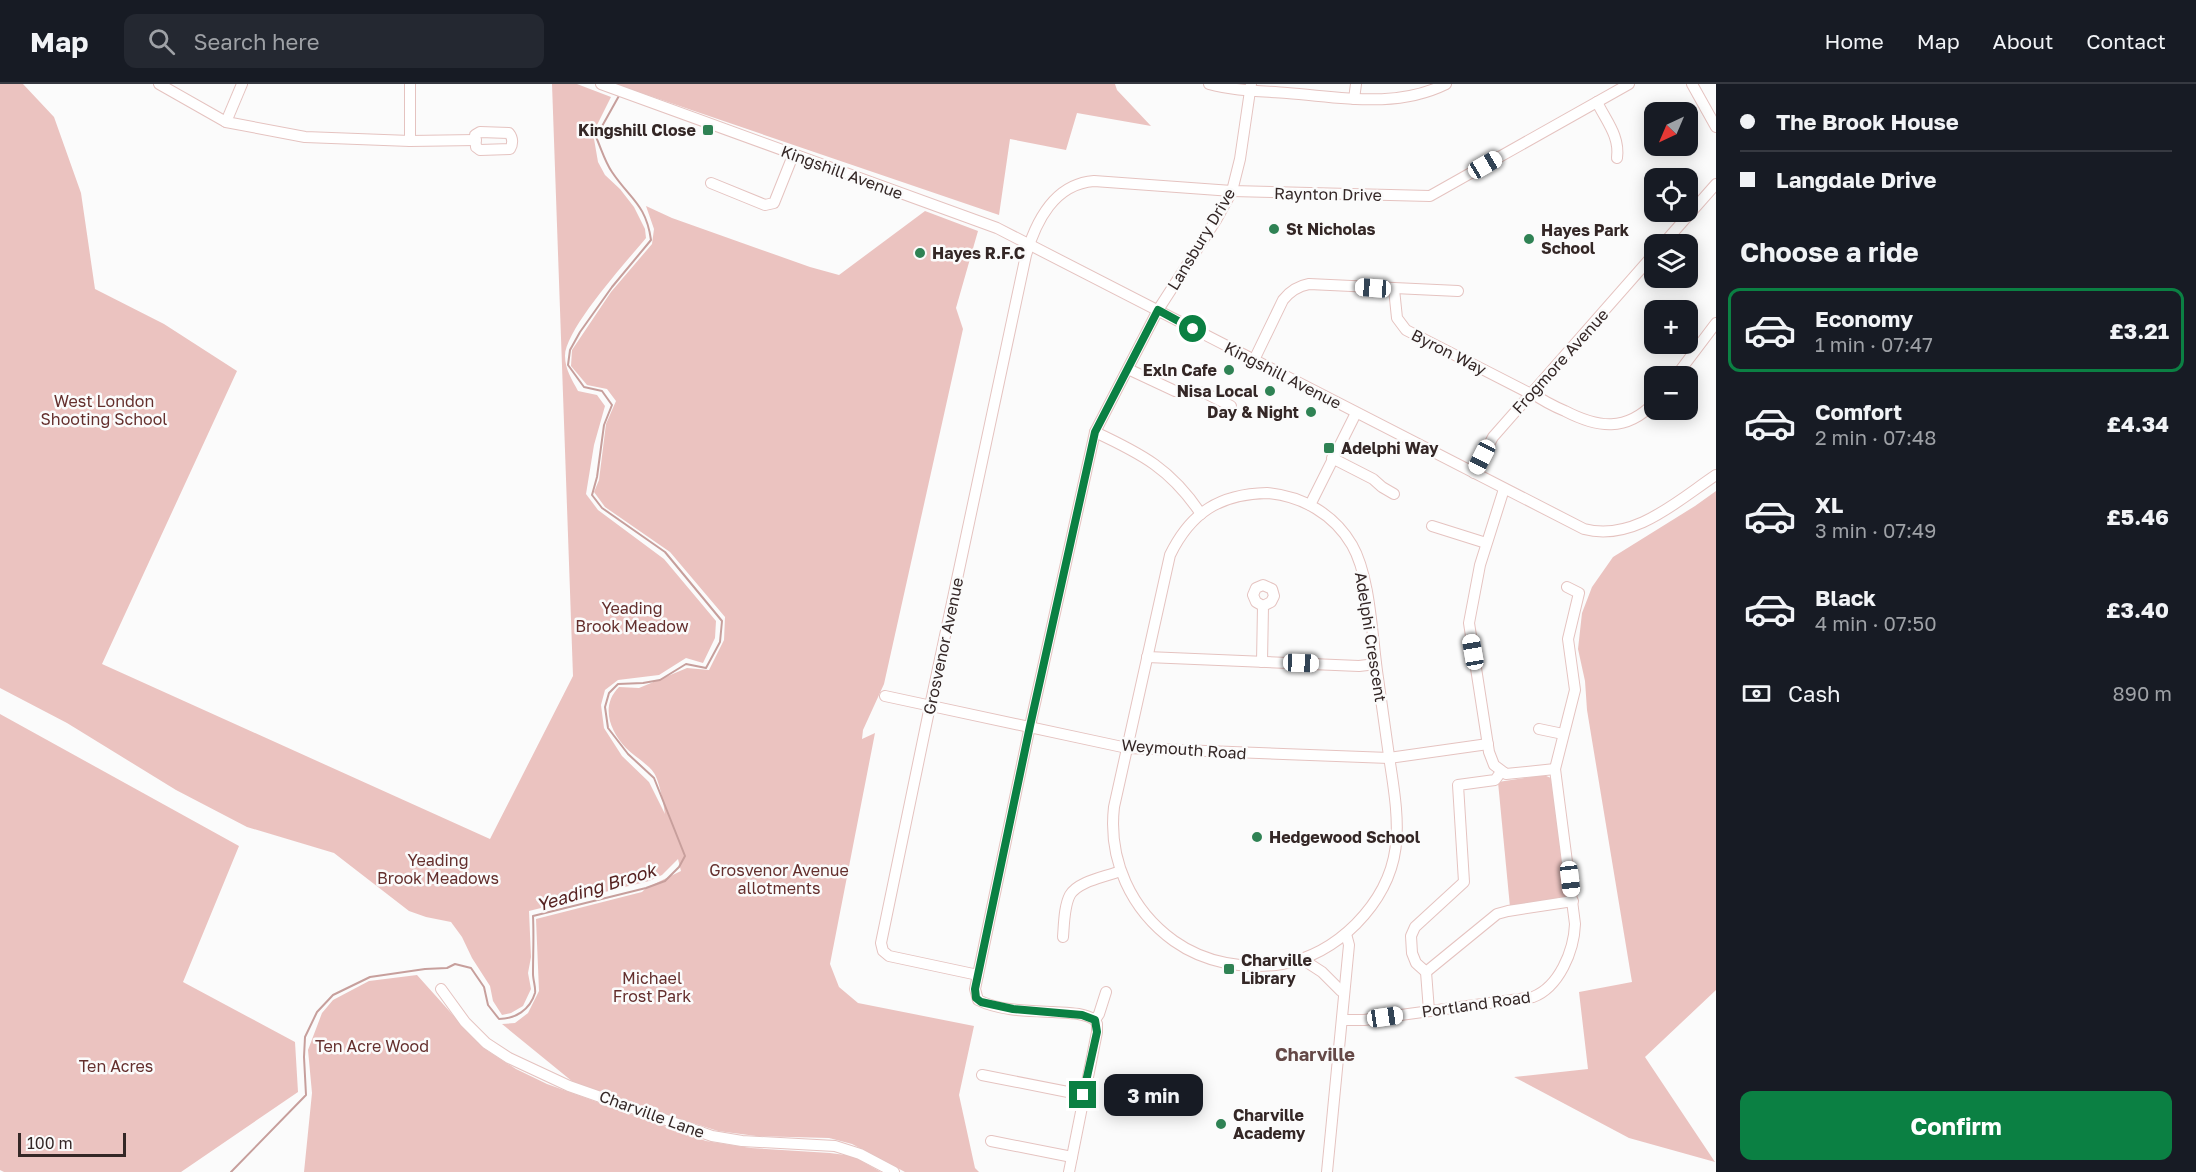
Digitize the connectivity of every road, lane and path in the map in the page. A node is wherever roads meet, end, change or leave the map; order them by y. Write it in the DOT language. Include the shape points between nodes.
graph roads {
  1 [pos="159,84"];
  2 [pos="242,84"];
  3 [pos="410,84"];
  4 [pos="1209,84"];
  5 [pos="1356,84"];
  6 [pos="1446,84"];
  7 [pos="1629,84"];
  8 [pos="1692,84"];
  9 [pos="607,86"];
  10 [pos="1250,87"];
  11 [pos="1354,99"];
  12 [pos="1597,102"];
  13 [pos="226,122"];
  14 [pos="1716,127"];
  15 [pos="410,141"];
  16 [pos="476,141"];
  17 [pos="794,153"];
  18 [pos="1617,158"];
  19 [pos="711,183"];
  20 [pos="1716,184"];
  21 [pos="1232,191"];
  22 [pos="1672,234"];
  23 [pos="1030,244"];
  24 [pos="1644,265"];
  25 [pos="1394,290"];
  26 [pos="1458,291"];
  27 [pos="1158,310"];
  28 [pos="1716,323"];
  29 [pos="1254,360"];
  30 [pos="1684,366"];
  31 [pos="1128,369"];
  32 [pos="1531,394"];
  33 [pos="1231,406"];
  34 [pos="1644,410"];
  35 [pos="1356,413"];
  36 [pos="1095,432"];
  37 [pos="1332,458"];
  38 [pos="1474,473"];
  39 [pos="1716,475"];
  40 [pos="1504,489"];
  41 [pos="1394,494"];
  42 [pos="1310,505"];
  43 [pos="1201,514"];
  44 [pos="1432,526"];
  45 [pos="1486,543"];
  46 [pos="1567,587"];
  47 [pos="1263,606"];
  48 [pos="1147,657"];
  49 [pos="1262,662"];
  50 [pos="1376,664"];
  51 [pos="885,696"];
  52 [pos="930,705"];
  53 [pos="1030,726"];
  54 [pos="1539,729"];
  55 [pos="1563,734"];
  56 [pos="1488,744"];
  57 [pos="1127,748"];
  58 [pos="1389,758"];
  59 [pos="1555,769"];
  60 [pos="1501,772"];
  61 [pos="1120,872"];
  62 [pos="1573,901"];
  63 [pos="1346,934"];
  64 [pos="1063,937"];
  65 [pos="1302,959"];
  66 [pos="1426,972"];
  67 [pos="978,975"];
  68 [pos="441,989"];
  69 [pos="1106,992"];
  70 [pos="1344,992"];
  71 [pos="1429,1011"];
  72 [pos="1095,1020"];
  73 [pos="1342,1020"];
  74 [pos="982,1075"];
  75 [pos="1083,1095"];
  76 [pos="991,1141"];
  77 [pos="1072,1157"];
  78 [pos="894,1172"];
  79 [pos="1069,1172"];
  80 [pos="1327,1172"];
  1 -- 13 [label="street"];
  2 -- 13 [label="street"];
  3 -- 15 [label="street"];
  4 -- 10 [label="street"];
  5 -- 11 [label="street"];
  6 -- 11 [label="street" via="1404,98"];
  7 -- 12 [label="street, Raynton Drive"];
  8 -- 14 [label="street"];
  9 -- 17 [label="street, Kingshill Avenue"];
  10 -- 11 [label="street"];
  10 -- 21 [label="street, Lansbury Drive"];
  12 -- 18 [label="street" via="1616,138"];
  12 -- 21 [label="street, Raynton Drive" via="1430,196"];
  13 -- 15 [label="street" via="305,137"];
  15 -- 16 [label="street"];
  17 -- 19 [label="street" via="774,203 765,205"];
  17 -- 23 [label="street, Kingshill Avenue" via="997,228"];
  20 -- 22 [label="street"];
  21 -- 23 [label="street, Raynton Drive" via="1087,181 1056,196"];
  21 -- 27 [label="street, Lansbury Drive"];
  23 -- 27 [label="street, Kingshill Avenue"];
  23 -- 52 [label="street, Grosvenor Avenue"];
  24 -- 32 [label="street, Frogmore Avenue"];
  25 -- 26 [label="street"];
  25 -- 29 [label="street" via="1310,284 1296,288 1283,300"];
  25 -- 32 [label="street, Byron Way" via="1397,318 1406,330"];
  27 -- 29 [label="street, Kingshill Avenue"];
  27 -- 31 [label="street, Lansbury Drive"];
  28 -- 30 [label="street"];
  29 -- 35 [label="street, Kingshill Avenue"];
  31 -- 33 [label="street" via="1175,392 1204,393"];
  31 -- 36 [label="street, Lansbury Drive"];
  32 -- 34 [label="street, Byron Way" via="1600,425 1617,424"];
  32 -- 38 [label="street, Frogmore Avenue" via="1493,437"];
  35 -- 37 [label="street"];
  35 -- 38 [label="street, Kingshill Avenue"];
  36 -- 43 [label="street" via="1161,468"];
  36 -- 53 [label="street, Lansbury Drive"];
  37 -- 41 [label="street"];
  37 -- 42 [label="street"];
  38 -- 40 [label="street, Kingshill Avenue"];
  39 -- 40 [label="street, Kingshill Avenue" via="1648,519 1628,529 1606,532 1584,529"];
  40 -- 45 [label="street"];
  42 -- 43 [label="street, Adelphi Crescent" via="1284,495 1248,494 1221,501"];
  42 -- 50 [label="street, Adelphi Crescent" via="1340,529 1356,553 1366,590"];
  43 -- 48 [label="street, Adelphi Crescent" via="1178,539 1167,562"];
  44 -- 45 [label="street"];
  45 -- 56 [label="street" via="1469,623"];
  46 -- 55 [label="street, Portland Road" via="1579,592 1568,639 1575,690"];
  47 -- 49 [label="street"];
  48 -- 49 [label="street"];
  48 -- 57 [label="street, Adelphi Crescent"];
  49 -- 50 [label="street"];
  50 -- 58 [label="street, Adelphi Crescent"];
  51 -- 52 [label="street, Weymouth Road"];
  52 -- 53 [label="street, Weymouth Road"];
  52 -- 67 [label="street, Grosvenor Avenue" via="881,949 889,956"];
  53 -- 57 [label="street, Weymouth Road"];
  53 -- 67 [label="street, Lansbury Drive"];
  54 -- 55 [label="street"];
  55 -- 59 [label="street, Portland Road"];
  56 -- 58 [label="street, Weymouth Road"];
  56 -- 60 [label="street" via="1492,761"];
  57 -- 58 [label="street, Weymouth Road"];
  57 -- 61 [label="street, Adelphi Crescent" via="1114,807"];
  58 -- 63 [label="street, Adelphi Crescent" via="1398,823 1394,858 1374,903"];
  59 -- 60 [label="street" via="1512,775"];
  59 -- 62 [label="street, Portland Road"];
  60 -- 66 [label="street" via="1495,780 1458,785 1464,882 1413,931 1413,958"];
  61 -- 64 [label="street" via="1074,890 1068,900"];
  61 -- 65 [label="street, Adelphi Crescent" via="1149,919 1169,938 1197,954 1224,963 1252,966"];
  62 -- 66 [label="street" via="1497,914"];
  62 -- 71 [label="street, Portland Road" via="1572,943 1545,991 1533,997"];
  63 -- 65 [label="street, Adelphi Crescent"];
  63 -- 70 [label="street" via="1349,945"];
  65 -- 70 [label="street"];
  66 -- 71 [label="street"];
  67 -- 72 [label="street, Lansbury Drive" via="975,995 981,1002"];
  68 -- 78 [label="street, Charville Lane" via="486,1043 569,1086 712,1136 835,1146"];
  69 -- 72 [label="street"];
  70 -- 73 [label="street"];
  71 -- 73 [label="street, Portland Road"];
  72 -- 75 [label="street" via="1097,1032"];
  73 -- 80 [label="street"];
  74 -- 75 [label="street"];
  75 -- 77 [label="street"];
  76 -- 77 [label="street"];
  77 -- 79 [label="street"];
}
